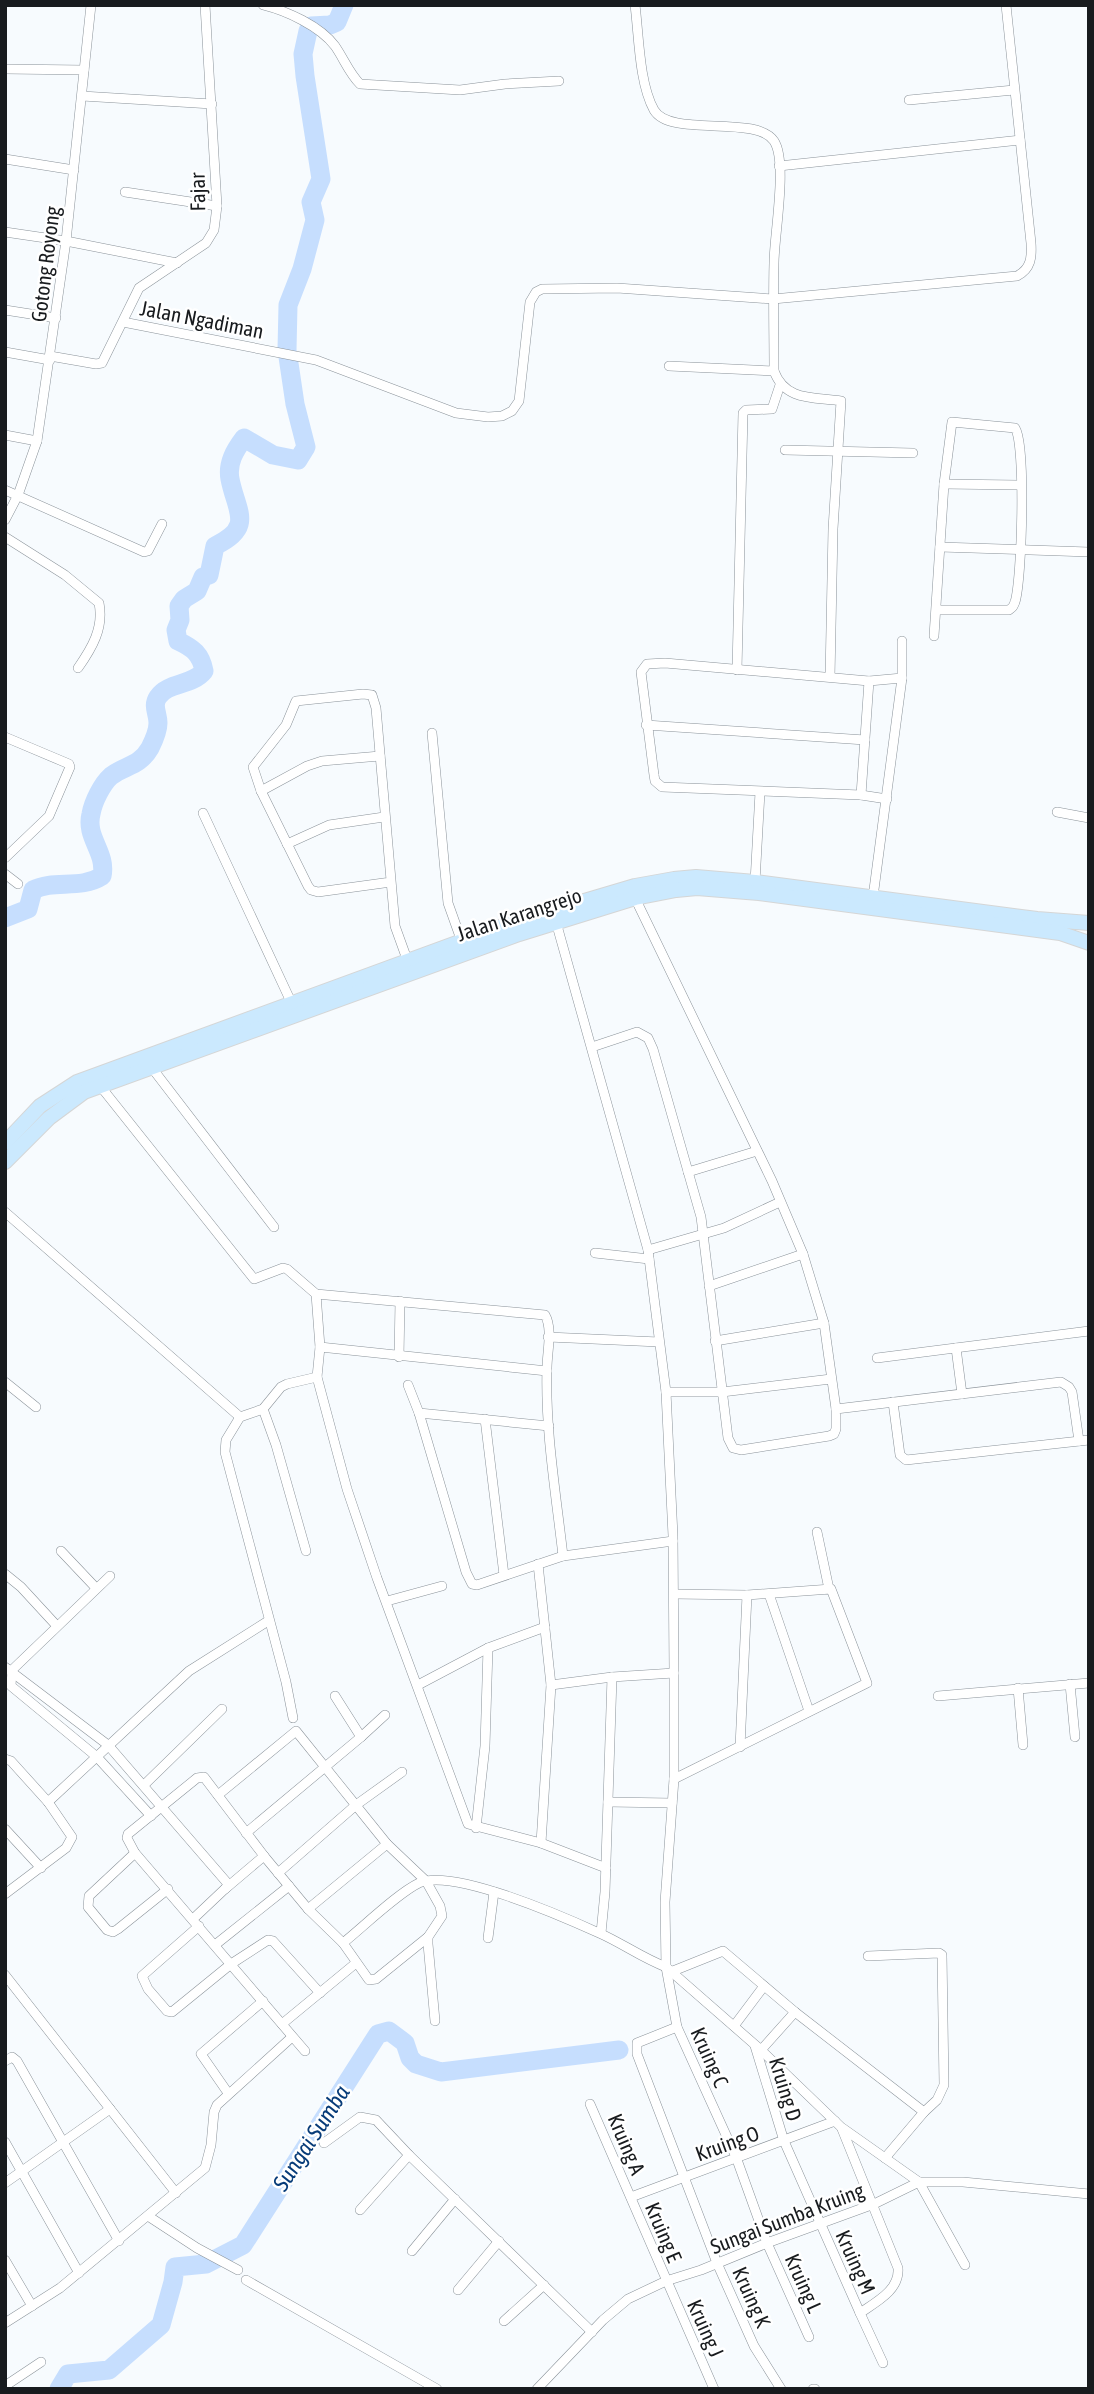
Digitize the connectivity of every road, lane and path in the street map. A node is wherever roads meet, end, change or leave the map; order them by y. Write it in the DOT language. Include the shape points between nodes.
graph roads {
  1 [pos="91,5"];
  2 [pos="205,5"];
  3 [pos="262,5"];
  4 [pos="635,5"];
  5 [pos="1006,5"];
  6 [pos="5,69"];
  7 [pos="84,70"];
  8 [pos="559,81"];
  9 [pos="1014,90"];
  10 [pos="82,96"];
  11 [pos="909,100"];
  12 [pos="212,104"];
  13 [pos="1020,140"];
  14 [pos="5,159"];
  15 [pos="779,166"];
  16 [pos="74,170"];
  17 [pos="125,192"];
  18 [pos="217,206"];
  19 [pos="5,232"];
  20 [pos="66,241"];
  21 [pos="177,263"];
  22 [pos="773,299"];
  23 [pos="5,310"];
  24 [pos="56,318"];
  25 [pos="123,322"];
  26 [pos="5,352"];
  27 [pos="50,358"];
  28 [pos="669,366"];
  29 [pos="774,371"];
  30 [pos="780,385"];
  31 [pos="5,435"];
  32 [pos="37,441"];
  33 [pos="785,450"];
  34 [pos="838,452"];
  35 [pos="913,453"];
  36 [pos="944,484"];
  37 [pos="1021,485"];
  38 [pos="5,490"];
  39 [pos="18,495"];
  40 [pos="5,520"];
  41 [pos="162,524"];
  42 [pos="5,537"];
  43 [pos="940,547"];
  44 [pos="1020,550"];
  45 [pos="1089,552"];
  46 [pos="937,610"];
  47 [pos="934,636"];
  48 [pos="902,641"];
  49 [pos="78,668"];
  50 [pos="737,670"];
  51 [pos="830,677"];
  52 [pos="902,678"];
  53 [pos="869,681"];
  54 [pos="646,725"];
  55 [pos="432,733"];
  56 [pos="5,737"];
  57 [pos="865,740"];
  58 [pos="380,756"];
  59 [pos="261,791"];
  60 [pos="760,792"];
  61 [pos="861,795"];
  62 [pos="887,799"];
  63 [pos="1057,812"];
  64 [pos="203,813"];
  65 [pos="384,817"];
  66 [pos="1089,818"];
  67 [pos="287,844"];
  68 [pos="5,858"];
  69 [pos="5,874"];
  70 [pos="391,881"];
  71 [pos="755,882"];
  72 [pos="18,884"];
  73 [pos="873,897"];
  74 [pos="635,898"];
  75 [pos="556,922"];
  76 [pos="1089,923"];
  77 [pos="1089,943"];
  78 [pos="465,947"];
  79 [pos="408,962"];
  80 [pos="292,1004"];
  81 [pos="218,1037"];
  82 [pos="592,1047"];
  83 [pos="152,1068"];
  84 [pos="101,1087"];
  85 [pos="5,1143"];
  86 [pos="757,1151"];
  87 [pos="5,1162"];
  88 [pos="688,1172"];
  89 [pos="780,1202"];
  90 [pos="5,1212"];
  91 [pos="274,1227"];
  92 [pos="703,1234"];
  93 [pos="595,1253"];
  94 [pos="649,1254"];
  95 [pos="803,1254"];
  96 [pos="709,1286"];
  97 [pos="316,1294"];
  98 [pos="400,1301"];
  99 [pos="824,1323"];
  100 [pos="1089,1331"];
  101 [pos="548,1337"];
  102 [pos="715,1341"];
  103 [pos="659,1342"];
  104 [pos="320,1347"];
  105 [pos="956,1348"];
  106 [pos="400,1357"];
  107 [pos="877,1358"];
  108 [pos="547,1371"];
  109 [pos="317,1377"];
  110 [pos="831,1379"];
  111 [pos="5,1382"];
  112 [pos="408,1385"];
  113 [pos="666,1392"];
  114 [pos="722,1392"];
  115 [pos="962,1394"];
  116 [pos="893,1402"];
  117 [pos="36,1407"];
  118 [pos="263,1409"];
  119 [pos="836,1409"];
  120 [pos="419,1413"];
  121 [pos="240,1418"];
  122 [pos="485,1419"];
  123 [pos="549,1426"];
  124 [pos="1084,1441"];
  125 [pos="817,1532"];
  126 [pos="673,1541"];
  127 [pos="61,1551"];
  128 [pos="306,1551"];
  129 [pos="563,1556"];
  130 [pos="538,1564"];
  131 [pos="5,1574"];
  132 [pos="505,1574"];
  133 [pos="110,1576"];
  134 [pos="442,1586"];
  135 [pos="96,1588"];
  136 [pos="829,1589"];
  137 [pos="674,1594"];
  138 [pos="769,1594"];
  139 [pos="747,1595"];
  140 [pos="387,1601"];
  141 [pos="268,1621"];
  142 [pos="57,1625"];
  143 [pos="545,1627"];
  144 [pos="488,1648"];
  145 [pos="8,1668"];
  146 [pos="674,1673"];
  147 [pos="612,1677"];
  148 [pos="1089,1683"];
  149 [pos="1070,1684"];
  150 [pos="418,1685"];
  151 [pos="551,1685"];
  152 [pos="1018,1688"];
  153 [pos="335,1696"];
  154 [pos="939,1696"];
  155 [pos="222,1709"];
  156 [pos="809,1711"];
  157 [pos="385,1715"];
  158 [pos="293,1718"];
  159 [pos="361,1737"];
  160 [pos="1075,1737"];
  161 [pos="108,1745"];
  162 [pos="1023,1745"];
  163 [pos="740,1747"];
  164 [pos="97,1756"];
  165 [pos="5,1759"];
  166 [pos="325,1767"];
  167 [pos="402,1772"];
  168 [pos="674,1779"];
  169 [pos="144,1785"];
  170 [pos="218,1795"];
  171 [pos="48,1802"];
  172 [pos="608,1802"];
  173 [pos="672,1803"];
  174 [pos="356,1805"];
  175 [pos="162,1806"];
  176 [pos="151,1816"];
  177 [pos="477,1828"];
  178 [pos="5,1829"];
  179 [pos="246,1833"];
  180 [pos="541,1843"];
  181 [pos="387,1844"];
  182 [pos="135,1853"];
  183 [pos="264,1856"];
  184 [pos="41,1867"];
  185 [pos="606,1868"];
  186 [pos="278,1873"];
  187 [pos="426,1881"];
  188 [pos="289,1886"];
  189 [pos="168,1889"];
  190 [pos="223,1891"];
  191 [pos="494,1892"];
  192 [pos="5,1894"];
  193 [pos="308,1909"];
  194 [pos="196,1923"];
  195 [pos="601,1933"];
  196 [pos="428,1937"];
  197 [pos="488,1938"];
  198 [pos="343,1943"];
  199 [pos="215,1945"];
  200 [pos="868,1956"];
  201 [pos="356,1963"];
  202 [pos="231,1964"];
  203 [pos="670,1969"];
  204 [pos="5,1975"];
  205 [pos="764,1986"];
  206 [pos="320,1993"];
  207 [pos="262,2001"];
  208 [pos="795,2012"];
  209 [pos="435,2021"];
  210 [pos="282,2024"];
  211 [pos="734,2026"];
  212 [pos="677,2027"];
  213 [pos="292,2037"];
  214 [pos="758,2048"];
  215 [pos="305,2051"];
  216 [pos="5,2061"];
  217 [pos="228,2093"];
  218 [pos="590,2104"];
  219 [pos="110,2109"];
  220 [pos="924,2112"];
  221 [pos="838,2124"];
  222 [pos="62,2140"];
  223 [pos="5,2141"];
  224 [pos="784,2141"];
  225 [pos="324,2143"];
  226 [pos="409,2155"];
  227 [pos="736,2157"];
  228 [pos="885,2158"];
  229 [pos="21,2172"];
  230 [pos="685,2177"];
  231 [pos="919,2182"];
  232 [pos="5,2183"];
  233 [pos="176,2193"];
  234 [pos="1089,2194"];
  235 [pos="631,2197"];
  236 [pos="455,2199"];
  237 [pos="874,2204"];
  238 [pos="359,2210"];
  239 [pos="148,2216"];
  240 [pos="821,2225"];
  241 [pos="118,2241"];
  242 [pos="499,2241"];
  243 [pos="767,2243"];
  244 [pos="412,2251"];
  245 [pos="5,2260"];
  246 [pos="717,2263"];
  247 [pos="965,2265"];
  248 [pos="238,2270"];
  249 [pos="79,2273"];
  250 [pos="246,2280"];
  251 [pos="666,2281"];
  252 [pos="544,2285"];
  253 [pos="458,2290"];
  254 [pos="32,2306"];
  255 [pos="860,2313"];
  256 [pos="503,2321"];
  257 [pos="5,2323"];
  258 [pos="592,2332"];
  259 [pos="809,2337"];
  260 [pos="41,2362"];
  261 [pos="883,2363"];
  262 [pos="5,2386"];
  263 [pos="437,2389"];
  264 [pos="537,2389"];
  265 [pos="714,2389"];
  266 [pos="781,2389"];
  1 -- 7 [label="street, Gotong Royong"];
  2 -- 12 [label="street, Fajar"];
  3 -- 8 [label="street" via="309,24 327,37 360,83 460,90"];
  4 -- 15 [label="street" via="643,72 659,117 763,133 778,150"];
  5 -- 9 [label="street"];
  6 -- 7 [label="street"];
  7 -- 10 [label="street, Gotong Royong"];
  9 -- 11 [label="street"];
  9 -- 13 [label="street"];
  10 -- 12 [label="street"];
  10 -- 16 [label="street, Gotong Royong"];
  12 -- 18 [label="street, Fajar"];
  13 -- 15 [label="street"];
  13 -- 22 [label="street" via="1031,243 1024,272"];
  14 -- 16 [label="street"];
  15 -- 22 [label="street"];
  16 -- 20 [label="street, Gotong Royong"];
  17 -- 18 [label="street"];
  18 -- 21 [label="street, Fajar" via="211,237"];
  19 -- 20 [label="street"];
  20 -- 21 [label="street"];
  20 -- 24 [label="street, Gotong Royong"];
  21 -- 25 [label="street, Fajar" via="139,288"];
  22 -- 25 [label="street, Jalan Ngadiman" via="617,288 542,289 530,302 519,401 512,411 494,417 456,413 296,355"];
  22 -- 29 [label="street"];
  23 -- 24 [label="street"];
  24 -- 27 [label="street, Gotong Royong"];
  25 -- 27 [label="street, Fajar" via="102,363"];
  26 -- 27 [label="street"];
  27 -- 32 [label="street, Gotong Royong"];
  28 -- 29 [label="street"];
  29 -- 30 [label="street"];
  30 -- 34 [label="street" via="796,394 841,401"];
  30 -- 50 [label="street" via="772,408 743,413"];
  31 -- 32 [label="street"];
  32 -- 39 [label="street, Gotong Royong"];
  33 -- 34 [label="street"];
  34 -- 35 [label="street"];
  34 -- 51 [label="street"];
  36 -- 37 [label="street"];
  36 -- 37 [label="street" via="952,422 1015,428"];
  36 -- 43 [label="street"];
  37 -- 44 [label="street"];
  38 -- 39 [label="street"];
  39 -- 40 [label="street, Gotong Royong"];
  39 -- 41 [label="street" via="144,552"];
  42 -- 49 [label="street" via="99,603 96,638"];
  43 -- 44 [label="street"];
  43 -- 46 [label="street"];
  44 -- 45 [label="street"];
  44 -- 46 [label="street" via="1012,608"];
  46 -- 47 [label="street"];
  48 -- 52 [label="street"];
  50 -- 51 [label="street"];
  50 -- 54 [label="street" via="645,665 641,679"];
  51 -- 53 [label="street"];
  52 -- 53 [label="street"];
  52 -- 62 [label="street"];
  53 -- 57 [label="street"];
  54 -- 57 [label="street"];
  54 -- 60 [label="street" via="655,780 662,787"];
  55 -- 78 [label="street" via="448,904"];
  56 -- 68 [label="street" via="69,764 49,816"];
  57 -- 61 [label="street"];
  58 -- 59 [label="street" via="322,761"];
  58 -- 59 [label="street" via="372,695 299,700 293,703 286,725 254,763"];
  58 -- 65 [label="street"];
  59 -- 67 [label="street"];
  60 -- 61 [label="street"];
  60 -- 71 [label="street"];
  61 -- 62 [label="street"];
  62 -- 73 [label="street"];
  63 -- 66 [label="street"];
  64 -- 80 [label="street"];
  65 -- 67 [label="street" via="329,825"];
  65 -- 70 [label="street"];
  67 -- 70 [label="street" via="314,892"];
  69 -- 72 [label="street"];
  70 -- 79 [label="street" via="395,926"];
  71 -- 73 [label="main road, Jalan Karangrejo"];
  71 -- 78 [label="main road, Jalan Karangrejo" via="687,877 635,886 517,922"];
  73 -- 76 [label="main road, Jalan Karangrejo"];
  74 -- 75 [label="main road, Jalan Karangrejo"];
  74 -- 77 [label="main road, Jalan Karangrejo" via="696,888 759,893 1060,933"];
  74 -- 86 [label="street"];
  75 -- 78 [label="main road, Jalan Karangrejo"];
  75 -- 82 [label="street, Kruing C"];
  78 -- 79 [label="main road, Jalan Karangrejo"];
  78 -- 81 [label="main road, Jalan Karangrejo"];
  79 -- 80 [label="main road, Jalan Karangrejo"];
  80 -- 81 [label="main road, Jalan Karangrejo"];
  81 -- 83 [label="main road, Jalan Karangrejo"];
  81 -- 85 [label="main road, Jalan Karangrejo" via="77,1082 40,1106"];
  82 -- 88 [label="street" via="637,1032 648,1038"];
  82 -- 94 [label="street, Kruing C"];
  83 -- 84 [label="main road, Jalan Karangrejo"];
  83 -- 91 [label="street"];
  84 -- 87 [label="main road, Jalan Karangrejo" via="84,1092 49,1118"];
  84 -- 97 [label="street" via="249,1275 259,1279 287,1269"];
  86 -- 88 [label="street"];
  86 -- 89 [label="street"];
  88 -- 92 [label="street"];
  89 -- 92 [label="street"];
  89 -- 95 [label="street"];
  90 -- 121 [label="street"];
  92 -- 94 [label="street"];
  92 -- 96 [label="street"];
  93 -- 94 [label="street"];
  94 -- 103 [label="street, Kruing C"];
  95 -- 96 [label="street"];
  95 -- 99 [label="street"];
  96 -- 102 [label="street"];
  97 -- 98 [label="street"];
  97 -- 104 [label="street"];
  98 -- 101 [label="street" via="537,1312 547,1318"];
  98 -- 106 [label="street"];
  99 -- 102 [label="street"];
  99 -- 110 [label="street"];
  100 -- 105 [label="street"];
  101 -- 103 [label="street"];
  101 -- 108 [label="street"];
  102 -- 114 [label="street"];
  103 -- 113 [label="street, Kruing C"];
  104 -- 106 [label="street"];
  104 -- 109 [label="street"];
  105 -- 107 [label="street"];
  105 -- 115 [label="street"];
  106 -- 108 [label="street"];
  108 -- 123 [label="street"];
  109 -- 118 [label="street" via="281,1387"];
  109 -- 140 [label="street" via="347,1489"];
  110 -- 114 [label="street"];
  110 -- 119 [label="street"];
  111 -- 117 [label="street"];
  112 -- 120 [label="street"];
  113 -- 114 [label="street"];
  113 -- 126 [label="street, Kruing C"];
  114 -- 119 [label="street" via="728,1438 733,1448 741,1450 834,1434"];
  115 -- 116 [label="street"];
  115 -- 124 [label="street" via="1065,1384 1072,1392"];
  116 -- 119 [label="street"];
  116 -- 124 [label="street" via="900,1455 906,1460"];
  118 -- 121 [label="street"];
  118 -- 128 [label="street"];
  120 -- 122 [label="street"];
  120 -- 132 [label="street" via="469,1580 477,1585"];
  121 -- 141 [label="street" via="224,1445"];
  122 -- 123 [label="street"];
  122 -- 132 [label="street"];
  123 -- 129 [label="street"];
  125 -- 136 [label="street"];
  126 -- 129 [label="street"];
  126 -- 137 [label="street, Kruing C"];
  127 -- 135 [label="street"];
  129 -- 130 [label="street"];
  130 -- 132 [label="street"];
  130 -- 143 [label="street"];
  131 -- 142 [label="street"];
  133 -- 135 [label="street"];
  134 -- 140 [label="street"];
  135 -- 142 [label="street"];
  136 -- 138 [label="street"];
  136 -- 156 [label="street" via="834,1592 867,1683"];
  137 -- 139 [label="street"];
  137 -- 146 [label="street, Kruing C"];
  138 -- 139 [label="street"];
  138 -- 156 [label="street"];
  139 -- 163 [label="street"];
  140 -- 150 [label="street"];
  141 -- 158 [label="street"];
  141 -- 161 [label="street" via="189,1671"];
  142 -- 145 [label="street"];
  143 -- 144 [label="street"];
  143 -- 151 [label="street"];
  144 -- 150 [label="street"];
  144 -- 177 [label="street"];
  145 -- 161 [label="street"];
  145 -- 164 [label="street" via="13,1689"];
  146 -- 147 [label="street"];
  146 -- 168 [label="street, Kruing C"];
  147 -- 151 [label="street"];
  147 -- 172 [label="street"];
  148 -- 149 [label="street"];
  149 -- 152 [label="street"];
  149 -- 160 [label="street"];
  150 -- 177 [label="street" via="461,1810 468,1824"];
  151 -- 180 [label="street"];
  152 -- 154 [label="street"];
  152 -- 162 [label="street"];
  153 -- 159 [label="street"];
  155 -- 169 [label="street"];
  156 -- 163 [label="street"];
  157 -- 159 [label="street"];
  159 -- 166 [label="street"];
  161 -- 164 [label="street"];
  161 -- 169 [label="street"];
  163 -- 168 [label="street"];
  164 -- 171 [label="street"];
  164 -- 176 [label="street"];
  165 -- 171 [label="street"];
  166 -- 170 [label="street" via="296,1731"];
  166 -- 174 [label="street"];
  166 -- 179 [label="street"];
  167 -- 174 [label="street"];
  168 -- 173 [label="street, Kruing C"];
  169 -- 175 [label="street"];
  170 -- 175 [label="street" via="201,1776"];
  170 -- 179 [label="street"];
  171 -- 184 [label="street" via="72,1837 66,1848"];
  172 -- 173 [label="street"];
  172 -- 185 [label="street"];
  173 -- 203 [label="street, Kruing C" via="664,1902"];
  174 -- 181 [label="street"];
  174 -- 186 [label="street"];
  175 -- 176 [label="street"];
  175 -- 190 [label="street" via="229,1885"];
  176 -- 182 [label="street" via="128,1833"];
  177 -- 180 [label="street"];
  178 -- 184 [label="street"];
  179 -- 183 [label="street"];
  180 -- 185 [label="street"];
  181 -- 187 [label="street"];
  181 -- 193 [label="street"];
  182 -- 189 [label="street"];
  182 -- 189 [label="street" via="89,1896 88,1907 107,1930 118,1929"];
  183 -- 186 [label="street"];
  183 -- 190 [label="street"];
  184 -- 192 [label="street"];
  185 -- 195 [label="street"];
  186 -- 188 [label="street"];
  187 -- 191 [label="street" via="465,1883"];
  187 -- 196 [label="street" via="442,1912"];
  187 -- 198 [label="street"];
  188 -- 193 [label="street"];
  188 -- 199 [label="street"];
  189 -- 194 [label="street"];
  190 -- 194 [label="street"];
  191 -- 195 [label="street"];
  191 -- 197 [label="street"];
  193 -- 198 [label="street"];
  194 -- 199 [label="street"];
  194 -- 202 [label="street" via="142,1976 158,2002 172,2012"];
  195 -- 203 [label="street"];
  196 -- 201 [label="street" via="372,1981"];
  196 -- 209 [label="street"];
  198 -- 201 [label="street"];
  199 -- 202 [label="street"];
  200 -- 220 [label="street" via="942,1955 944,2085"];
  201 -- 206 [label="street"];
  202 -- 206 [label="street" via="263,1941 273,1941"];
  202 -- 207 [label="street"];
  203 -- 205 [label="street" via="723,1951"];
  203 -- 211 [label="street"];
  203 -- 212 [label="street, Kruing C"];
  204 -- 219 [label="street"];
  205 -- 208 [label="street"];
  205 -- 211 [label="street"];
  206 -- 210 [label="street"];
  207 -- 210 [label="street"];
  207 -- 217 [label="street" via="201,2054"];
  208 -- 214 [label="street"];
  208 -- 220 [label="street"];
  210 -- 213 [label="street"];
  211 -- 214 [label="street"];
  212 -- 227 [label="street, Kruing C"];
  212 -- 230 [label="street, Kruing K" via="637,2043 637,2054"];
  213 -- 215 [label="street"];
  213 -- 217 [label="street"];
  214 -- 221 [label="street"];
  214 -- 224 [label="street, Kruing D"];
  216 -- 222 [label="street" via="12,2057 16,2061"];
  217 -- 233 [label="street" via="214,2112 205,2168"];
  218 -- 235 [label="street, Kruing A"];
  219 -- 222 [label="street"];
  219 -- 233 [label="street"];
  220 -- 228 [label="street"];
  221 -- 224 [label="street, Kruing O"];
  221 -- 228 [label="street"];
  221 -- 237 [label="street"];
  222 -- 229 [label="street"];
  222 -- 241 [label="street"];
  223 -- 229 [label="street"];
  224 -- 227 [label="street, Kruing O"];
  224 -- 240 [label="street, Kruing D"];
  225 -- 226 [label="street" via="367,2116"];
  226 -- 236 [label="street"];
  226 -- 238 [label="street"];
  227 -- 230 [label="street, Kruing O"];
  227 -- 243 [label="street, Kruing C"];
  228 -- 231 [label="street"];
  229 -- 232 [label="street"];
  229 -- 249 [label="street"];
  230 -- 235 [label="street, Kruing O"];
  230 -- 246 [label="street, Kruing K"];
  231 -- 234 [label="street, Sungai Sumba Kruing"];
  231 -- 237 [label="street, Sungai Sumba Kruing"];
  231 -- 247 [label="street"];
  233 -- 239 [label="street"];
  235 -- 251 [label="street, Kruing E"];
  236 -- 242 [label="street"];
  236 -- 244 [label="street"];
  237 -- 240 [label="street, Sungai Sumba Kruing"];
  237 -- 255 [label="street" via="899,2275 886,2294"];
  239 -- 241 [label="street"];
  239 -- 248 [label="street"];
  240 -- 243 [label="street, Sungai Sumba Kruing"];
  240 -- 255 [label="street, Kruing M"];
  241 -- 249 [label="street"];
  242 -- 252 [label="street"];
  242 -- 253 [label="street"];
  243 -- 246 [label="street, Sungai Sumba Kruing"];
  243 -- 259 [label="street, Kruing L"];
  245 -- 254 [label="street"];
  246 -- 251 [label="street, Sungai Sumba Kruing"];
  246 -- 266 [label="street, Kruing K" via="754,2346"];
  249 -- 254 [label="street"];
  250 -- 263 [label="street"];
  251 -- 258 [label="street, Sungai Sumba Kruing" via="628,2299"];
  251 -- 265 [label="street, Kruing J"];
  252 -- 256 [label="street"];
  252 -- 258 [label="street"];
  254 -- 257 [label="street"];
  255 -- 261 [label="street, Kruing M"];
  258 -- 264 [label="street, Sungai Sumba Kruing"];
  260 -- 262 [label="street"];
}
